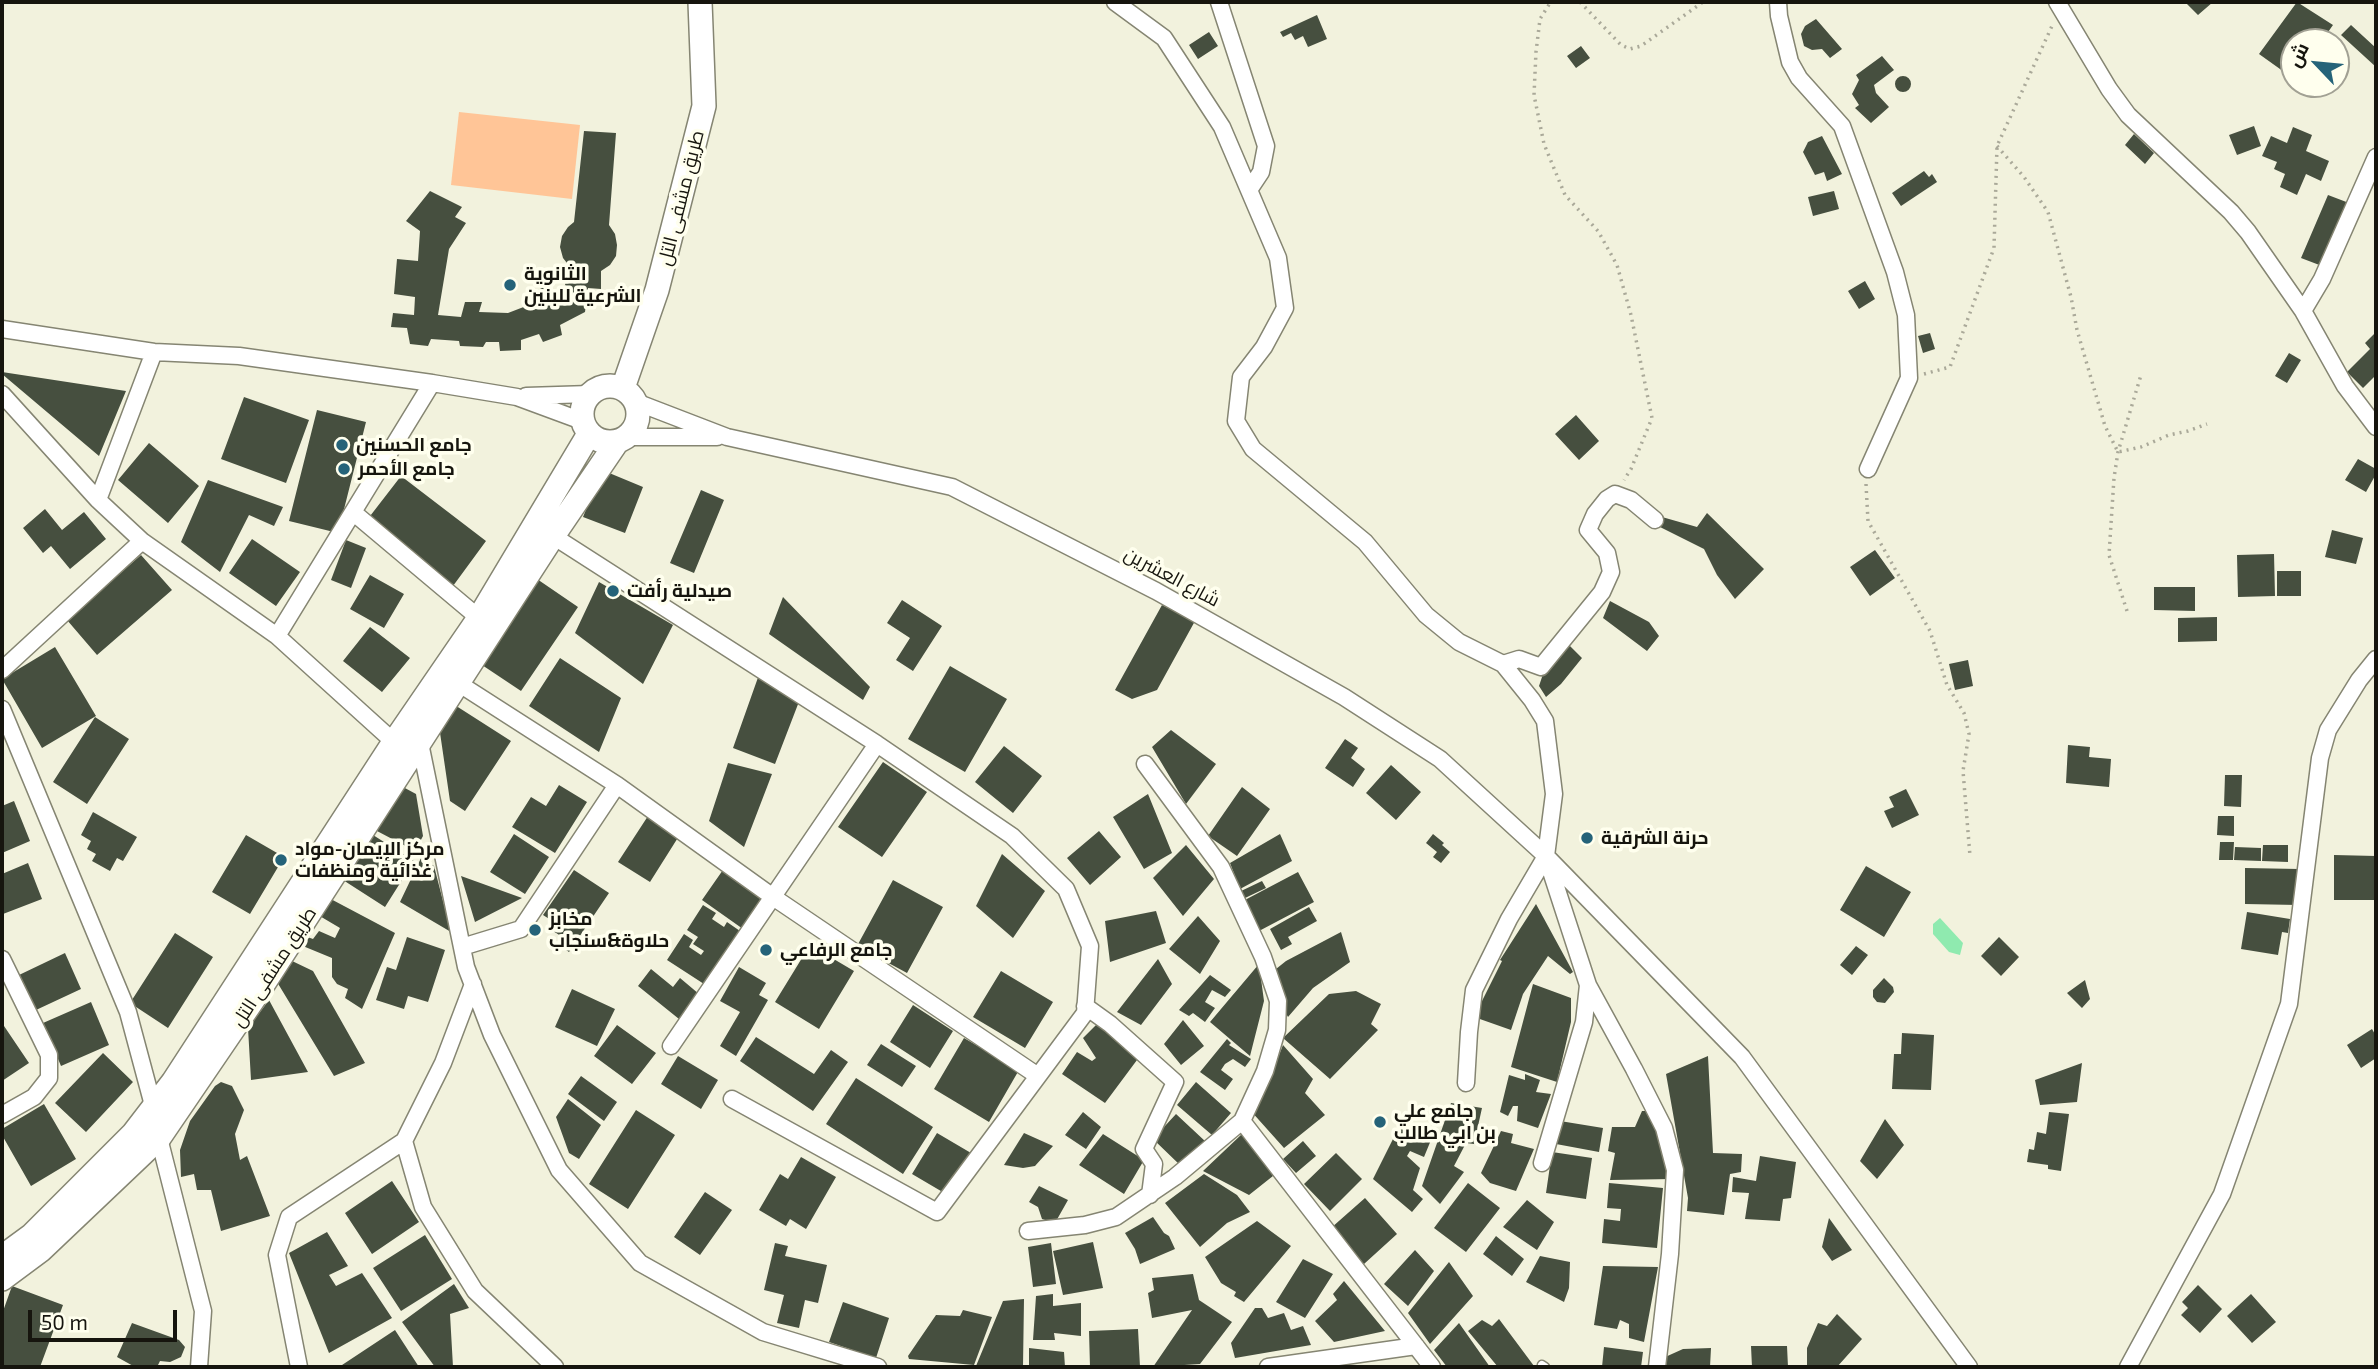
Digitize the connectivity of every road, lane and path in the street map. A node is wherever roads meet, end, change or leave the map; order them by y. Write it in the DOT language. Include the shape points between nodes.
graph roads {
  1 [pos="700,2"];
  2 [pos="1115,2"];
  3 [pos="1219,2"];
  4 [pos="1555,2"];
  5 [pos="1580,2"];
  6 [pos="1703,2"];
  7 [pos="1777,2"];
  8 [pos="2057,3"];
  9 [pos="1997,146"];
  10 [pos="2376,157"];
  11 [pos="1249,190"];
  12 [pos="2303,311"];
  13 [pos="2,329"];
  14 [pos="154,352"];
  15 [pos="2141,375"];
  16 [pos="1909,378"];
  17 [pos="432,383"];
  18 [pos="2,394"];
  19 [pos="590,394"];
  20 [pos="630,395"];
  21 [pos="517,397"];
  22 [pos="2207,424"];
  23 [pos="586,427"];
  24 [pos="2376,427"];
  25 [pos="727,437"];
  26 [pos="622,439"];
  27 [pos="2118,452"];
  28 [pos="1868,469"];
  29 [pos="1615,494"];
  30 [pos="99,500"];
  31 [pos="354,513"];
  32 [pos="1655,520"];
  33 [pos="553,536"];
  34 [pos="142,541"];
  35 [pos="2127,611"];
  36 [pos="480,618"];
  37 [pos="277,636"];
  38 [pos="2376,659"];
  39 [pos="1503,664"];
  40 [pos="2,670"];
  41 [pos="458,683"];
  42 [pos="2,709"];
  43 [pos="394,743"];
  44 [pos="419,743"];
  45 [pos="877,744"];
  46 [pos="1145,764"];
  47 [pos="617,785"];
  48 [pos="1546,856"];
  49 [pos="1970,856"];
  50 [pos="773,897"];
  51 [pos="462,947"];
  52 [pos="2,960"];
  53 [pos="473,984"];
  54 [pos="1588,985"];
  55 [pos="1085,1006"];
  56 [pos="671,1046"];
  57 [pos="1038,1076"];
  58 [pos="1466,1083"];
  59 [pos="732,1099"];
  60 [pos="154,1109"];
  61 [pos="2,1115"];
  62 [pos="1242,1121"];
  63 [pos="159,1138"];
  64 [pos="404,1142"];
  65 [pos="1542,1163"];
  66 [pos="1150,1195"];
  67 [pos="1028,1231"];
  68 [pos="5,1270"];
  69 [pos="2,1296"];
  70 [pos="1416,1346"];
  71 [pos="199,1367"];
  72 [pos="299,1367"];
  73 [pos="555,1367"];
  74 [pos="878,1367"];
  75 [pos="1268,1367"];
  76 [pos="1432,1367"];
  77 [pos="1657,1367"];
  78 [pos="1969,1367"];
  79 [pos="2128,1367"];
  1 -- 20 [label="street, طريق مشفى التل" via="704,106"];
  2 -- 11 [label="street" via="1164,38 1222,127"];
  3 -- 11 [label="street" via="1266,146 1261,173"];
  4 -- 29 [label="path" via="1540,19 1536,52 1534,94 1544,144 1565,195 1598,231 1617,265 1653,418"];
  5 -- 6 [label="path" via="1630,49"];
  7 -- 16 [label="street" via="1790,62 1842,125 1895,272 1906,315"];
  8 -- 9 [label="path" via="2056,18"];
  8 -- 12 [label="street" via="2128,116 2231,212"];
  9 -- 16 [label="path" via="1994,248 1950,367"];
  9 -- 27 [label="path" via="2048,212 2101,414"];
  10 -- 12 [label="street"];
  11 -- 39 [label="street" via="1278,258 1285,308 1241,377 1236,421 1253,449 1365,542 1426,615 1459,642"];
  12 -- 24 [label="street" via="2346,386"];
  13 -- 14 [label="street"];
  14 -- 17 [label="street" via="239,356"];
  14 -- 30 [label="street"];
  15 -- 27 [label="path"];
  16 -- 28 [label="street"];
  17 -- 21 [label="street"];
  17 -- 31 [label="street"];
  18 -- 30 [label="street"];
  19 -- 20 [label="street" via="609,385"];
  19 -- 21 [label="street"];
  19 -- 23 [label="street" via="582,406"];
  20 -- 25 [label="street"];
  20 -- 26 [label="street" via="639,414 636,427"];
  21 -- 23 [label="street"];
  22 -- 27 [label="path"];
  23 -- 26 [label="street" via="602,442"];
  23 -- 36 [label="street, طريق مشفى التل"];
  25 -- 26 [label="street"];
  25 -- 48 [label="street, شارع العشرين" via="952,488 1156,591 1344,697 1440,759"];
  26 -- 33 [label="street, طريق مشفى التل"];
  27 -- 35 [label="path" via="2109,555"];
  28 -- 49 [label="path" via="1868,521 1930,631 1947,685 1964,713 1969,734 1963,771"];
  29 -- 32 [label="street" via="1631,500"];
  29 -- 39 [label="street" via="1595,514 1588,530 1607,553 1611,572 1602,592 1541,667 1519,659"];
  30 -- 34 [label="street"];
  31 -- 36 [label="street"];
  31 -- 37 [label="street"];
  33 -- 41 [label="street, طريق مشفى التل"];
  33 -- 45 [label="street"];
  34 -- 37 [label="street"];
  34 -- 40 [label="street"];
  36 -- 43 [label="street, طريق مشفى التل"];
  37 -- 43 [label="street"];
  38 -- 79 [label="street" via="2328,730 2319,758 2289,1004 2222,1194"];
  39 -- 48 [label="street" via="1545,720 1554,794"];
  41 -- 44 [label="street, طريق مشفى التل"];
  41 -- 47 [label="street"];
  42 -- 60 [label="street" via="128,1012"];
  43 -- 60 [label="street, طريق مشفى التل"];
  44 -- 51 [label="street"];
  44 -- 63 [label="street, طريق مشفى التل"];
  45 -- 50 [label="street"];
  45 -- 55 [label="street" via="1012,836 1066,889 1090,946"];
  46 -- 62 [label="street" via="1221,867 1278,1001 1277,1030 1265,1071"];
  47 -- 50 [label="street"];
  47 -- 51 [label="street" via="521,929"];
  48 -- 54 [label="street"];
  48 -- 58 [label="street" via="1474,990"];
  48 -- 78 [label="street, شارع العشرين" via="1742,1057"];
  50 -- 56 [label="street"];
  50 -- 57 [label="street"];
  51 -- 53 [label="street"];
  52 -- 61 [label="street" via="49,1055 49,1078 34,1097"];
  53 -- 64 [label="street" via="443,1063"];
  53 -- 74 [label="street" via="492,1035 559,1170 640,1263 763,1332"];
  54 -- 65 [label="street" via="1584,1022"];
  54 -- 77 [label="street" via="1664,1128 1675,1170"];
  55 -- 57 [label="street"];
  55 -- 66 [label="street" via="1175,1082 1144,1149 1154,1164"];
  57 -- 59 [label="street" via="937,1212"];
  60 -- 68 [label="street, طريق مشفى التل"];
  62 -- 66 [label="street"];
  62 -- 70 [label="street"];
  63 -- 68 [label="street, طريق مشفى التل" via="41,1250"];
  63 -- 71 [label="street" via="203,1311"];
  64 -- 72 [label="street" via="289,1217 277,1255"];
  64 -- 73 [label="street" via="423,1206 475,1291"];
  66 -- 67 [label="street" via="1116,1217"];
  68 -- 69 [label="street"];
  70 -- 75 [label="street"];
  70 -- 76 [label="street"];
}
